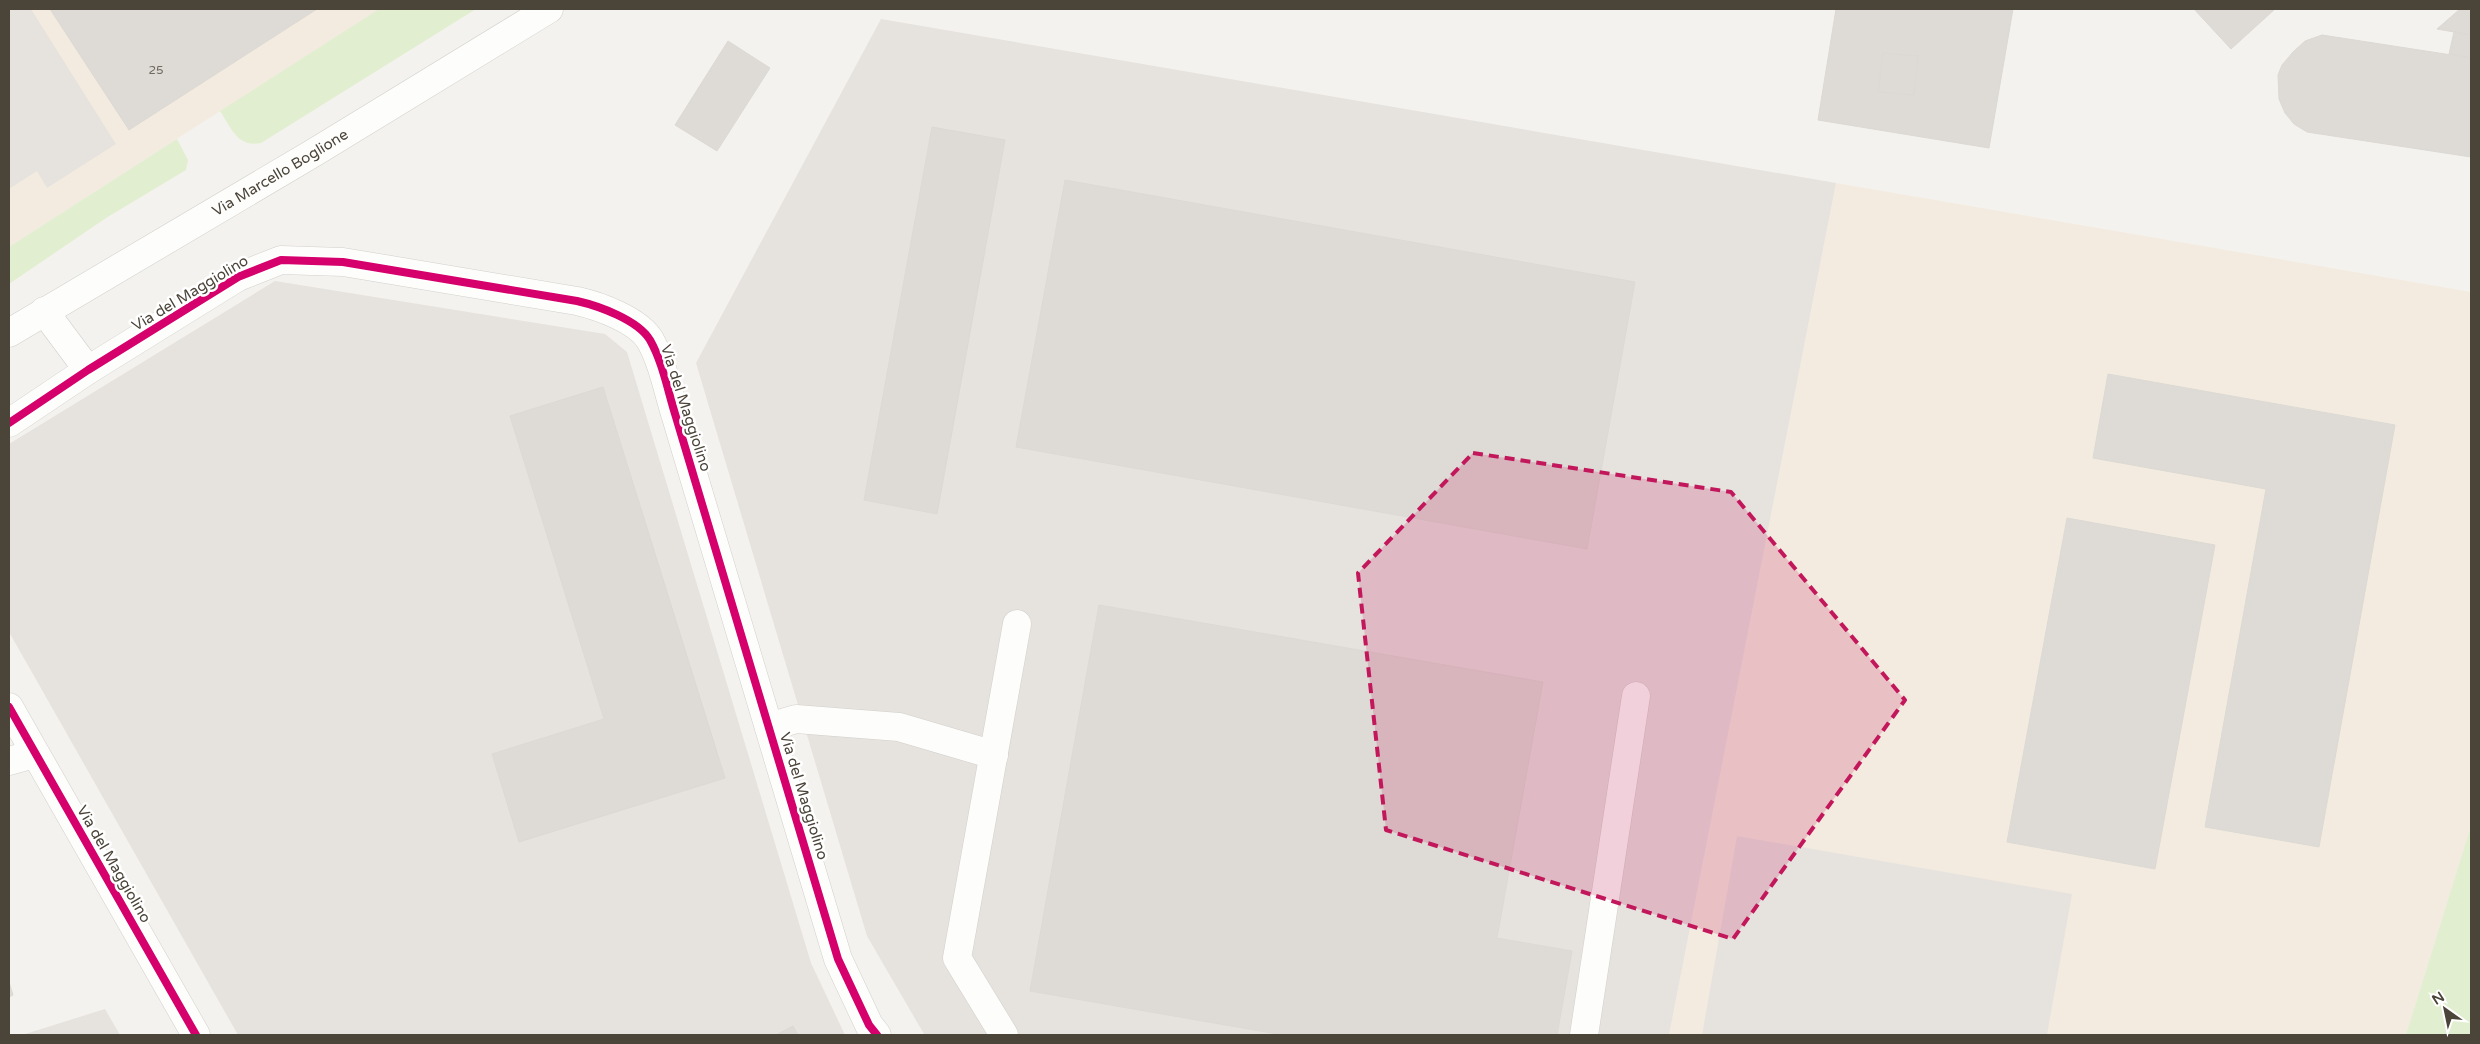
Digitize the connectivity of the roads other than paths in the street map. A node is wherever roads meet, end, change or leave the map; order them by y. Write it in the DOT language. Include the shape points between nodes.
graph roads {
  1 [pos="548,9"];
  2 [pos="44,311"];
  3 [pos="9,333"];
  4 [pos="88,370"];
  5 [pos="9,423"];
  6 [pos="1017,624"];
  7 [pos="1636,696"];
  8 [pos="9,707"];
  9 [pos="769,728"];
  10 [pos="34,754"];
  11 [pos="994,755"];
  12 [pos="9,761"];
  13 [pos="196,1035"];
  14 [pos="877,1035"];
  15 [pos="1004,1035"];
  16 [pos="1584,1035"];
  1 -- 2 [label="street, Via Marcello Boglione" via="315,152"];
  2 -- 3 [label="street, Via Marcello Boglione"];
  2 -- 4 [label="street"];
  4 -- 5 [label="street, Via del Maggiolino"];
  4 -- 9 [label="street, Via del Maggiolino" via="238,277 281,260 343,262 577,301 608,311 636,326 650,340"];
  6 -- 11 [label="street"];
  7 -- 16 [label="street"];
  8 -- 10 [label="street, Via del Maggiolino"];
  9 -- 11 [label="street" via="796,719 899,727"];
  9 -- 14 [label="street, Via del Maggiolino" via="838,959 869,1026"];
  10 -- 12 [label="street"];
  10 -- 13 [label="street, Via del Maggiolino"];
  11 -- 15 [label="street" via="956,958"];
}
